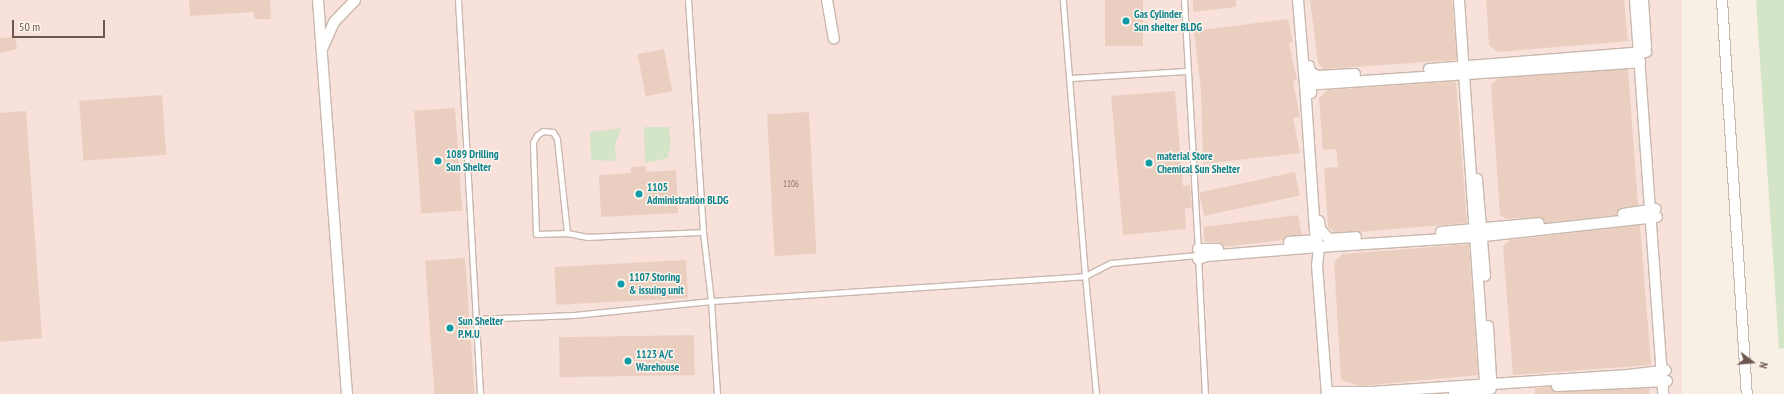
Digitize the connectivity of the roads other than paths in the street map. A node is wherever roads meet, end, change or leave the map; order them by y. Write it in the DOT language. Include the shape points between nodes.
graph roads {
  1 [pos="318,0"];
  2 [pos="355,0"];
  3 [pos="458,0"];
  4 [pos="688,0"];
  5 [pos="827,0"];
  6 [pos="1063,0"];
  7 [pos="1184,0"];
  8 [pos="1298,0"];
  9 [pos="1304,0"];
  10 [pos="1459,0"];
  11 [pos="1465,0"];
  12 [pos="1635,0"];
  13 [pos="1643,0"];
  14 [pos="1722,0"];
  15 [pos="834,38"];
  16 [pos="322,49"];
  17 [pos="1642,56"];
  18 [pos="1467,70"];
  19 [pos="1188,71"];
  20 [pos="1310,72"];
  21 [pos="1069,78"];
  22 [pos="1308,85"];
  23 [pos="1653,213"];
  24 [pos="703,232"];
  25 [pos="1478,232"];
  26 [pos="567,233"];
  27 [pos="1320,241"];
  28 [pos="1198,254"];
  29 [pos="1085,276"];
  30 [pos="711,301"];
  31 [pos="475,319"];
  32 [pos="1664,371"];
  33 [pos="1664,381"];
  34 [pos="1489,389"];
  35 [pos="1329,393"];
  36 [pos="347,394"];
  37 [pos="480,394"];
  38 [pos="717,394"];
  39 [pos="1096,394"];
  40 [pos="1205,394"];
  41 [pos="1428,394"];
  42 [pos="1663,394"];
  43 [pos="1668,394"];
  44 [pos="1747,394"];
  1 -- 16 [label="street"];
  2 -- 16 [label="street" via="334,22"];
  3 -- 31 [label="lane"];
  4 -- 24 [label="lane"];
  5 -- 15 [label="street"];
  6 -- 21 [label="lane"];
  7 -- 19 [label="lane"];
  8 -- 22 [label="street"];
  9 -- 20 [label="street"];
  10 -- 18 [label="street"];
  11 -- 18 [label="street"];
  12 -- 17 [label="street"];
  13 -- 17 [label="street"];
  14 -- 44 [label="street"];
  16 -- 36 [label="street"];
  17 -- 18 [label="street"];
  17 -- 23 [label="street"];
  18 -- 20 [label="street" via="1318,76"];
  18 -- 22 [label="street"];
  18 -- 25 [label="street"];
  19 -- 21 [label="lane"];
  19 -- 28 [label="lane"];
  20 -- 22 [label="street"];
  21 -- 29 [label="lane"];
  22 -- 27 [label="street"];
  23 -- 25 [label="street"];
  23 -- 32 [label="street"];
  24 -- 26 [label="lane" via="588,237"];
  24 -- 30 [label="lane"];
  25 -- 27 [label="street"];
  25 -- 27 [label="street"];
  25 -- 34 [label="street"];
  26 -- 26 [label="lane" via="557,139 553,132 543,132 537,135 533,142 536,234"];
  27 -- 28 [label="street"];
  27 -- 35 [label="street" via="1317,265"];
  28 -- 29 [label="lane" via="1110,263"];
  28 -- 40 [label="lane"];
  29 -- 30 [label="lane"];
  29 -- 39 [label="lane"];
  30 -- 31 [label="lane" via="574,315"];
  30 -- 38 [label="lane"];
  31 -- 37 [label="lane"];
  32 -- 33 [label="street"];
  32 -- 34 [label="street"];
  33 -- 34 [label="street"];
  33 -- 42 [label="street"];
  33 -- 43 [label="street"];
  34 -- 35 [label="street"];
  34 -- 41 [label="street"];
}
